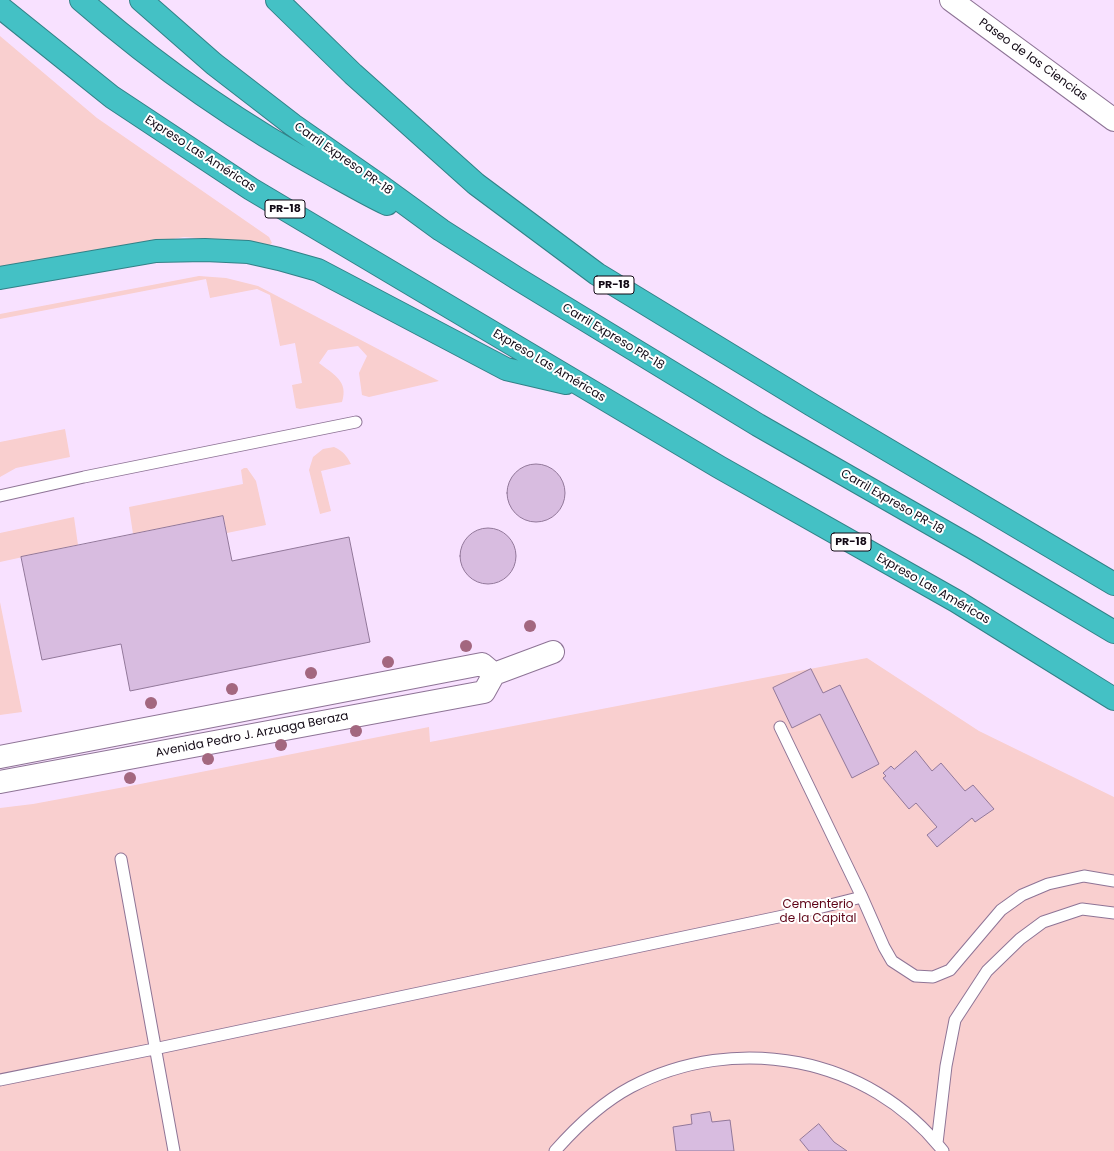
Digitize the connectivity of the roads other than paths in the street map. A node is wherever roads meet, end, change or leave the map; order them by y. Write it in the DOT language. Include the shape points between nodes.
graph roads {
  1 [pos="81,0"];
  2 [pos="141,0"];
  3 [pos="277,0"];
  4 [pos="951,0"];
  5 [pos="0,7"];
  6 [pos="1114,120"];
  7 [pos="441,230"];
  8 [pos="0,278"];
  9 [pos="586,388"];
  10 [pos="356,422"];
  11 [pos="0,496"];
  12 [pos="1114,584"];
  13 [pos="1114,632"];
  14 [pos="553,652"];
  15 [pos="494,674"];
  16 [pos="1114,699"];
  17 [pos="780,727"];
  18 [pos="120,734"];
  19 [pos="53,747"];
  20 [pos="0,757"];
  21 [pos="124,759"];
  22 [pos="57,772"];
  23 [pos="0,782"];
  24 [pos="121,859"];
  25 [pos="1114,881"];
  26 [pos="862,897"];
  27 [pos="1114,913"];
  28 [pos="154,1049"];
  29 [pos="0,1080"];
  30 [pos="940,1147"];
  31 [pos="174,1151"];
  32 [pos="555,1151"];
  1 -- 7 [label="highway" via="161,66 261,134 384,203"];
  2 -- 7 [label="highway, Carril Expreso PR-18" via="214,64 293,125"];
  3 -- 12 [label="highway, PR-18" via="353,74 476,184 597,274"];
  4 -- 6 [label="street, Paseo de las Ciencias"];
  5 -- 9 [label="highway, Expreso Las Américas / PR-18" via="112,97 251,189"];
  7 -- 13 [label="highway, Carril Expreso PR-18" via="758,424"];
  8 -- 9 [label="highway" via="156,252 248,252 318,270 506,369"];
  9 -- 16 [label="highway, Expreso Las Américas / PR-18" via="719,467 956,601"];
  10 -- 11 [label="lane"];
  14 -- 15 [label="street"];
  15 -- 18 [label="street" via="482,664"];
  15 -- 21 [label="street, Avenida Pedro J. Arzuaga Beraza" via="484,692"];
  17 -- 26 [label="lane"];
  18 -- 19 [label="street"];
  18 -- 21 [label="lane"];
  19 -- 20 [label="street"];
  19 -- 22 [label="lane"];
  21 -- 22 [label="street, Avenida Pedro J. Arzuaga Beraza"];
  22 -- 23 [label="street, Avenida Pedro J. Arzuaga Beraza"];
  24 -- 28 [label="lane"];
  25 -- 26 [label="lane" via="1084,876 1048,884 1022,895 1001,910 950,970 933,976 915,976 892,961"];
  26 -- 28 [label="lane"];
  27 -- 30 [label="lane" via="1082,909 1043,922 1020,939 987,971 955,1020 946,1066"];
  28 -- 29 [label="lane"];
  28 -- 31 [label="lane"];
  30 -- 32 [label="lane" via="919,1124 899,1108 855,1081 806,1064 755,1057 704,1061 654,1076 608,1101 588,1117"];
}
